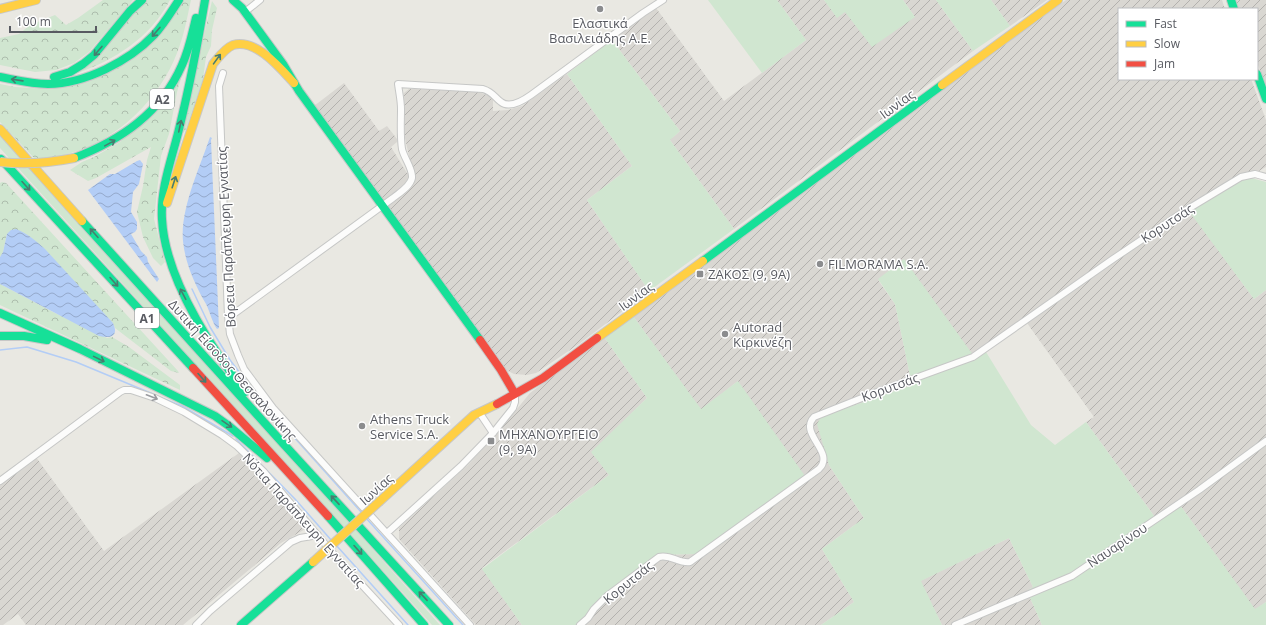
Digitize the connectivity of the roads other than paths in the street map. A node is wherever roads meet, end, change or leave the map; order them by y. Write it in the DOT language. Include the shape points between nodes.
graph roads {
  1 [pos="36,0"];
  2 [pos="142,0"];
  3 [pos="179,0"];
  4 [pos="201,0"];
  5 [pos="205,0"];
  6 [pos="233,0"];
  7 [pos="238,0"];
  8 [pos="260,0"];
  9 [pos="663,0"];
  10 [pos="1058,0"];
  11 [pos="0,9"];
  12 [pos="244,10"];
  13 [pos="223,73"];
  14 [pos="0,77"];
  15 [pos="1258,77"];
  16 [pos="34,82"];
  17 [pos="294,83"];
  18 [pos="1266,99"];
  19 [pos="0,129"];
  20 [pos="0,157"];
  21 [pos="0,162"];
  22 [pos="1266,177"];
  23 [pos="381,206"];
  24 [pos="162,219"];
  25 [pos="0,313"];
  26 [pos="228,316"];
  27 [pos="0,336"];
  28 [pos="80,349"];
  29 [pos="515,394"];
  30 [pos="479,412"];
  31 [pos="493,433"];
  32 [pos="279,439"];
  33 [pos="1266,441"];
  34 [pos="295,479"];
  35 [pos="0,481"];
  36 [pos="387,533"];
  37 [pos="318,535"];
  38 [pos="196,625"];
  39 [pos="241,625"];
  40 [pos="399,625"];
  41 [pos="424,625"];
  42 [pos="449,625"];
  43 [pos="470,625"];
  44 [pos="580,625"];
  45 [pos="955,625"];
  1 -- 11 [label="main road"];
  2 -- 16 [label="main road, one-way" via="93,57 71,72"];
  3 -- 16 [label="main road, one-way" via="164,24 150,39 137,50 103,70 66,82"];
  21 -- 4 [label="main road, Α2, one-way, bridge" via="30,165 74,158 116,140 141,121 161,99 175,78"];
  24 -- 5 [label="main road, one-way" via="165,184 190,80"];
  6 -- 12 [label="main road"];
  7 -- 12 [label="street"];
  8 -- 12 [label="street"];
  9 -- 23 [label="street" via="520,102 502,103 492,93 483,89 398,84 402,149 412,177 407,187"];
  10 -- 29 [label="main road, Ιωνίας" via="544,378"];
  12 -- 17 [label="main road"];
  13 -- 26 [label="street, Βόρεια Παράπλευρη Εγνατίας" via="219,86"];
  16 -- 14 [label="main road, one-way"];
  15 -- 18 [label="main road"];
  17 -- 23 [label="main road"];
  24 -- 17 [label="main road, one-way" via="217,58 233,46 252,46 270,58"];
  32 -- 19 [label="main road, Δυτική Είσοδος Θεσσαλονίκης / Α1, one-way"];
  20 -- 34 [label="main road, Α1, one-way"];
  22 -- 44 [label="street, Κορυτσάς" via="1255,174 1241,177 1190,207 973,357 814,416 810,424 811,432 824,459 819,469 690,562 666,555 659,557 607,596"];
  23 -- 26 [label="street"];
  23 -- 29 [label="main road" via="501,370"];
  32 -- 24 [label="main road, one-way" via="225,364 181,289 167,253"];
  25 -- 28 [label="main road"];
  26 -- 36 [label="street, Βόρεια Παράπλευρη Εγνατίας" via="233,344 248,374 273,408"];
  27 -- 28 [label="main road" via="41,338"];
  28 -- 34 [label="main road, one-way" via="215,416"];
  29 -- 30 [label="main road, Ιωνίας"];
  29 -- 31 [label="street" via="512,408"];
  30 -- 31 [label="street"];
  30 -- 39 [label="main road, Ιωνίας, bridge"];
  31 -- 36 [label="street" via="461,466"];
  42 -- 32 [label="main road, Δυτική Είσοδος Θεσσαλονίκης / Α1, one-way"];
  33 -- 45 [label="street, Ναυαρίνου" via="1072,576"];
  34 -- 41 [label="main road, Α1, one-way"];
  35 -- 37 [label="street, Νότια Παράπλευρη Εγνατίας, one-way" via="124,390 128,390 155,398 184,412 237,446 264,472"];
  36 -- 43 [label="street, Βόρεια Παράπλευρη Εγνατίας"];
  37 -- 38 [label="street" via="291,542"];
  37 -- 40 [label="street, Νότια Παράπλευρη Εγνατίας"];
}
